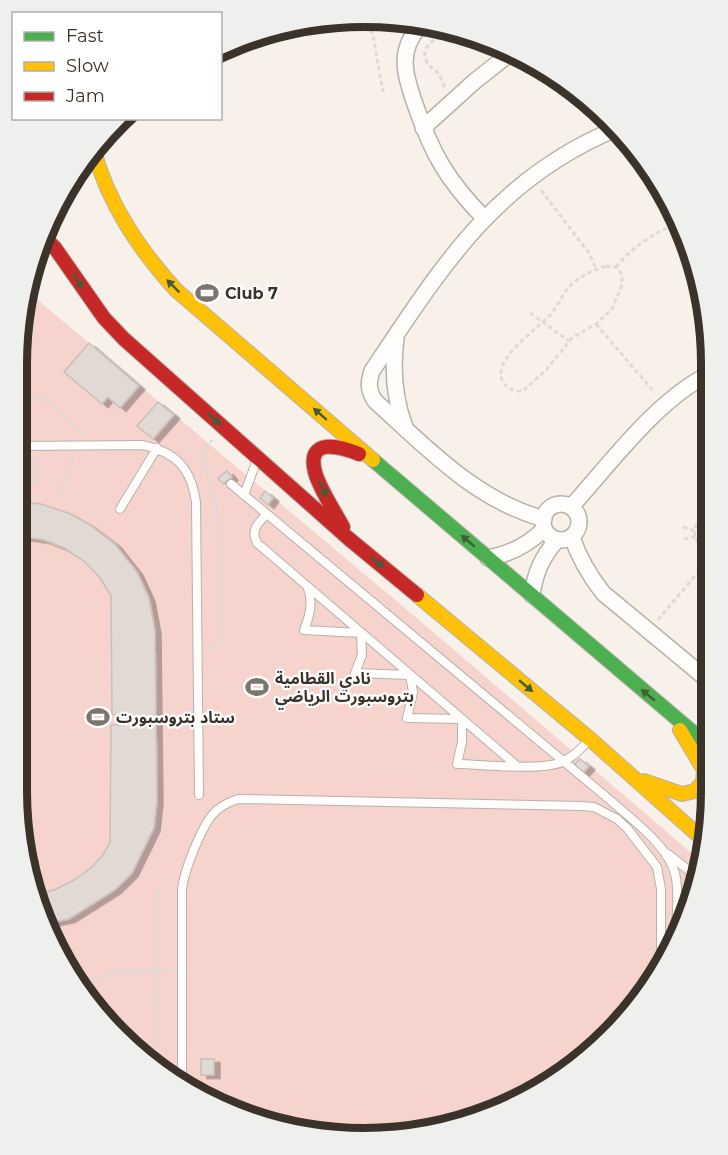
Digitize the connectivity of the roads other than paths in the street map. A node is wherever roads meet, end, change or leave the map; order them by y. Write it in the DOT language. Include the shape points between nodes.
graph roads {
  1 [pos="415,31"];
  2 [pos="502,59"];
  3 [pos="423,128"];
  4 [pos="608,132"];
  5 [pos="97,159"];
  6 [pos="484,218"];
  7 [pos="50,243"];
  8 [pos="397,334"];
  9 [pos="372,371"];
  10 [pos="393,372"];
  11 [pos="701,379"];
  12 [pos="397,398"];
  13 [pos="375,401"];
  14 [pos="406,429"];
  15 [pos="27,446"];
  16 [pos="157,448"];
  17 [pos="258,458"];
  18 [pos="373,460"];
  19 [pos="231,484"];
  20 [pos="244,495"];
  21 [pos="571,507"];
  22 [pos="120,509"];
  23 [pos="267,514"];
  24 [pos="544,524"];
  25 [pos="348,538"];
  26 [pos="564,538"];
  27 [pos="488,558"];
  28 [pos="308,588"];
  29 [pos="532,596"];
  30 [pos="361,633"];
  31 [pos="701,674"];
  32 [pos="410,675"];
  33 [pos="666,710"];
  34 [pos="462,719"];
  35 [pos="701,739"];
  36 [pos="590,740"];
  37 [pos="562,762"];
  38 [pos="701,763"];
  39 [pos="517,766"];
  40 [pos="635,778"];
  41 [pos="701,784"];
  42 [pos="199,795"];
  43 [pos="698,835"];
  44 [pos="662,849"];
  45 [pos="691,873"];
  46 [pos="676,917"];
  47 [pos="661,950"];
  48 [pos="182,1074"];
  1 -- 3 [label="street" via="406,50 404,68"];
  2 -- 3 [label="street"];
  3 -- 6 [label="street" via="450,178"];
  4 -- 6 [label="street" via="577,146 531,176"];
  18 -- 5 [label="street, one-way" via="176,290 153,265 119,213"];
  6 -- 8 [label="street" via="460,244"];
  7 -- 17 [label="street, one-way" via="104,318 124,339"];
  8 -- 9 [label="street"];
  8 -- 10 [label="street"];
  9 -- 10 [label="street"];
  9 -- 13 [label="street" via="369,392"];
  10 -- 12 [label="street"];
  11 -- 21 [label="street" via="651,418"];
  12 -- 13 [label="street"];
  12 -- 14 [label="street"];
  13 -- 14 [label="street"];
  14 -- 24 [label="street" via="484,493"];
  15 -- 16 [label="lane"];
  16 -- 22 [label="lane"];
  16 -- 42 [label="lane" via="185,469 196,502"];
  17 -- 20 [label="lane"];
  17 -- 25 [label="street"];
  18 -- 25 [label="street, one-way" via="333,445 323,447 313,463"];
  27 -- 18 [label="street, one-way"];
  19 -- 20 [label="lane"];
  20 -- 23 [label="lane"];
  21 -- 24 [label="street" via="551,507"];
  21 -- 26 [label="street" via="579,519 576,532"];
  23 -- 28 [label="lane" via="254,530 256,543"];
  23 -- 37 [label="lane"];
  24 -- 26 [label="street" via="552,538"];
  24 -- 27 [label="street" via="533,540 519,549"];
  25 -- 36 [label="street, one-way"];
  26 -- 29 [label="street" via="539,565"];
  26 -- 31 [label="street" via="603,593"];
  27 -- 29 [label="street"];
  28 -- 30 [label="lane"];
  28 -- 30 [label="lane" via="310,608 304,630"];
  33 -- 29 [label="street, one-way"];
  30 -- 32 [label="lane"];
  30 -- 32 [label="lane" via="362,655 355,673"];
  32 -- 34 [label="lane"];
  32 -- 34 [label="lane" via="413,692 407,718"];
  33 -- 35 [label="street"];
  33 -- 38 [label="street"];
  34 -- 39 [label="lane"];
  34 -- 39 [label="lane" via="457,764"];
  36 -- 37 [label="lane"];
  36 -- 40 [label="street"];
  37 -- 39 [label="lane"];
  37 -- 44 [label="lane"];
  40 -- 41 [label="street" via="682,794"];
  40 -- 43 [label="street"];
  44 -- 45 [label="lane"];
  44 -- 46 [label="lane" via="676,879"];
  47 -- 48 [label="lane" via="657,867 627,828 606,812 580,806 238,799 214,813 184,874"];
}
